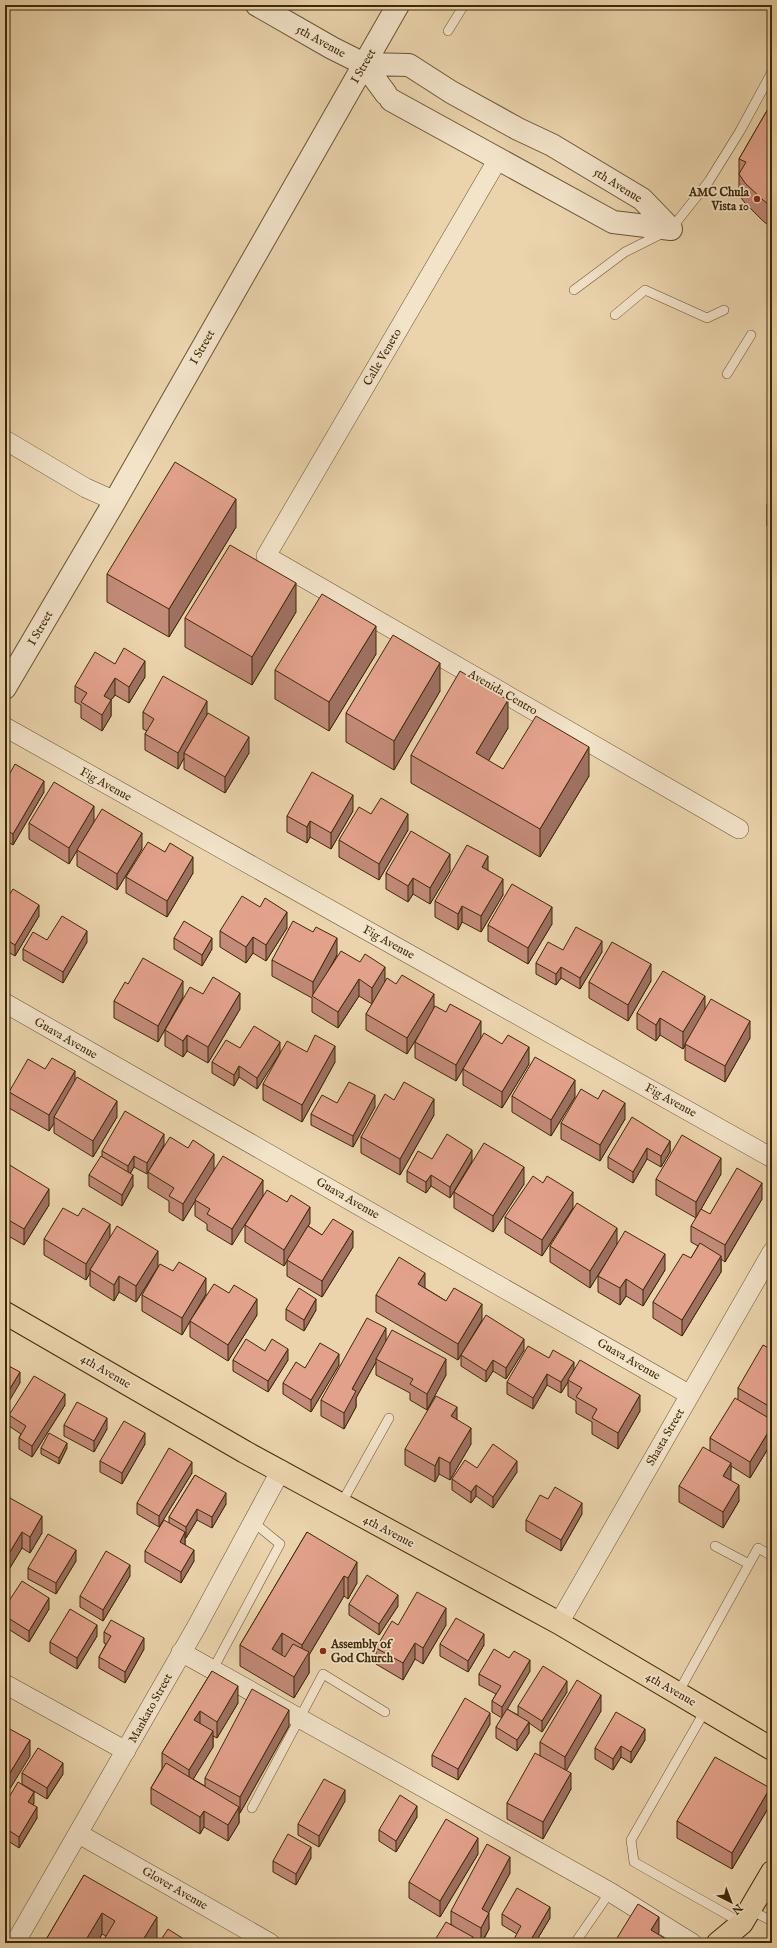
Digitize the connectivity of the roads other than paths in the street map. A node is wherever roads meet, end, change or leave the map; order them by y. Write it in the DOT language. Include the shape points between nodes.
graph roads {
  1 [pos="257,5"];
  2 [pos="398,5"];
  3 [pos="464,5"];
  4 [pos="448,30"];
  5 [pos="364,64"];
  6 [pos="772,72"];
  7 [pos="498,158"];
  8 [pos="671,229"];
  9 [pos="574,290"];
  10 [pos="724,310"];
  11 [pos="615,315"];
  12 [pos="751,335"];
  13 [pos="727,374"];
  14 [pos="5,440"];
  15 [pos="115,501"];
  16 [pos="266,556"];
  17 [pos="5,688"];
  18 [pos="5,727"];
  19 [pos="739,829"];
  20 [pos="5,1003"];
  21 [pos="772,1158"];
  22 [pos="772,1252"];
  23 [pos="5,1313"];
  24 [pos="690,1395"];
  25 [pos="389,1418"];
  26 [pos="281,1470"];
  27 [pos="341,1504"];
  28 [pos="253,1522"];
  29 [pos="715,1546"];
  30 [pos="772,1556"];
  31 [pos="749,1564"];
  32 [pos="559,1623"];
  33 [pos="181,1652"];
  34 [pos="212,1671"];
  35 [pos="5,1684"];
  36 [pos="678,1693"];
  37 [pos="706,1709"];
  38 [pos="385,1712"];
  39 [pos="300,1720"];
  40 [pos="772,1749"];
  41 [pos="126,1751"];
  42 [pos="252,1808"];
  43 [pos="79,1834"];
  44 [pos="772,1872"];
  45 [pos="610,1892"];
  46 [pos="772,1921"];
  47 [pos="745,1925"];
  48 [pos="15,1943"];
  49 [pos="270,1943"];
  50 [pos="574,1943"];
  51 [pos="692,1943"];
  52 [pos="718,1943"];
  1 -- 5 [label="street, 5th Avenue"];
  2 -- 5 [label="street, I Street"];
  3 -- 4 [label="lane"];
  5 -- 7 [label="street, 5th Avenue" via="388,97"];
  5 -- 8 [label="street, 5th Avenue" via="409,65 451,92 552,145 642,199"];
  5 -- 15 [label="street, I Street"];
  6 -- 8 [label="lane" via="740,131 709,180"];
  7 -- 8 [label="street, 5th Avenue" via="613,222"];
  7 -- 16 [label="street, Calle Veneto"];
  8 -- 9 [label="lane" via="625,252"];
  10 -- 11 [label="lane" via="707,318 645,290"];
  12 -- 13 [label="lane"];
  14 -- 15 [label="street" via="86,488"];
  15 -- 17 [label="street, I Street"];
  16 -- 19 [label="street, Avenida Centro"];
  18 -- 21 [label="street, Fig Avenue"];
  20 -- 24 [label="street, Guava Avenue"];
  22 -- 24 [label="street, Shasta Street"];
  23 -- 26 [label="main road, 4th Avenue"];
  24 -- 32 [label="street, Shasta Street"];
  25 -- 27 [label="lane"];
  26 -- 27 [label="main road, 4th Avenue"];
  26 -- 28 [label="street, Mankato Street"];
  27 -- 32 [label="main road, 4th Avenue"];
  28 -- 33 [label="street, Mankato Street"];
  28 -- 34 [label="lane" via="280,1544"];
  29 -- 31 [label="lane"];
  30 -- 31 [label="lane" via="758,1548"];
  31 -- 36 [label="lane"];
  32 -- 36 [label="main road, 4th Avenue"];
  33 -- 34 [label="street"];
  33 -- 41 [label="street, Mankato Street"];
  34 -- 39 [label="street"];
  35 -- 41 [label="street"];
  36 -- 37 [label="main road, 4th Avenue"];
  37 -- 40 [label="main road, 4th Avenue"];
  37 -- 47 [label="lane" via="631,1840 634,1862"];
  38 -- 39 [label="lane" via="323,1674"];
  39 -- 42 [label="lane"];
  39 -- 45 [label="street"];
  41 -- 43 [label="street, Mankato Street"];
  43 -- 48 [label="street, Mankato Street"];
  43 -- 49 [label="street, Glover Avenue"];
  44 -- 47 [label="main road"];
  45 -- 50 [label="lane"];
  45 -- 51 [label="street"];
  46 -- 47 [label="lane"];
  47 -- 52 [label="main road"];
}
